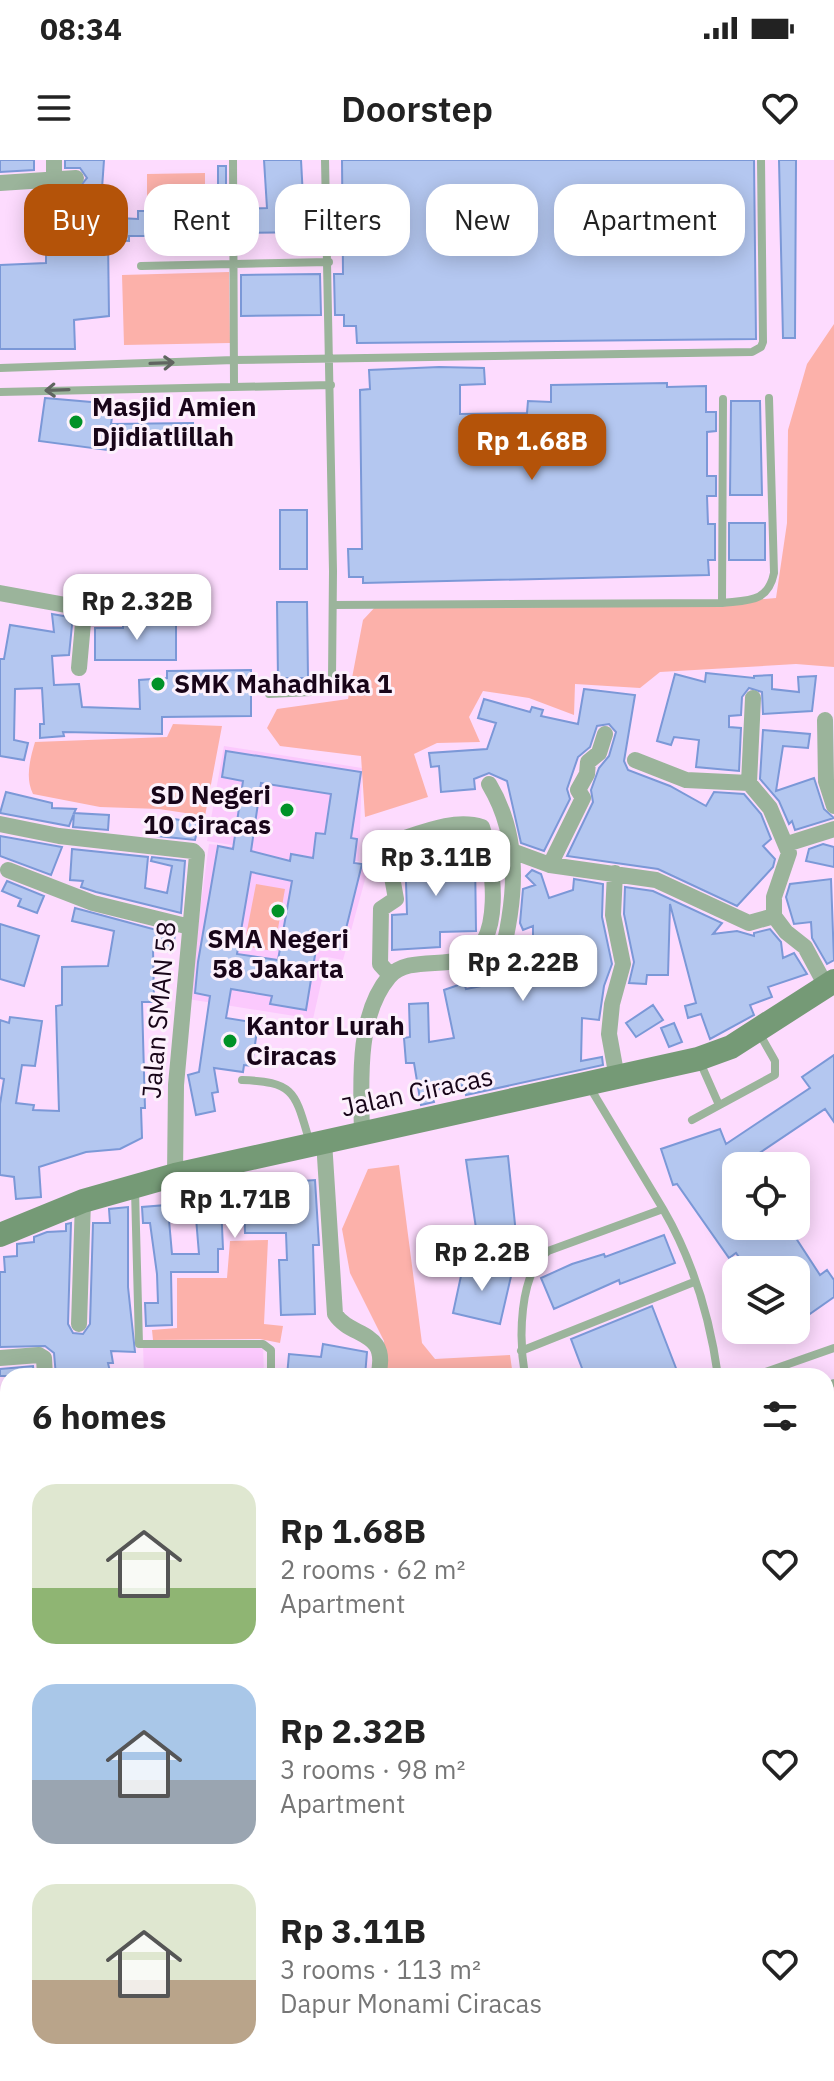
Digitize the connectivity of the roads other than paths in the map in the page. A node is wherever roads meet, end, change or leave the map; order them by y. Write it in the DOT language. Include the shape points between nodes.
graph roads {
  1 [pos="233,160"];
  2 [pos="325,160"];
  3 [pos="761,160"];
  4 [pos="54,168"];
  5 [pos="76,178"];
  6 [pos="0,183"];
  7 [pos="329,262"];
  8 [pos="233,264"];
  9 [pos="141,266"];
  10 [pos="330,359"];
  11 [pos="234,360"];
  12 [pos="0,368"];
  13 [pos="234,385"];
  14 [pos="331,385"];
  15 [pos="0,392"];
  16 [pos="769,398"];
  17 [pos="723,399"];
  18 [pos="0,593"];
  19 [pos="722,603"];
  20 [pos="333,605"];
  21 [pos="79,668"];
  22 [pos="269,694"];
  23 [pos="753,698"];
  24 [pos="825,720"];
  25 [pos="605,734"];
  26 [pos="635,760"];
  27 [pos="830,778"];
  28 [pos="749,783"];
  29 [pos="489,784"];
  30 [pos="834,806"];
  31 [pos="0,824"];
  32 [pos="834,829"];
  33 [pos="787,844"];
  34 [pos="512,851"];
  35 [pos="550,865"];
  36 [pos="8,870"];
  37 [pos="615,873"];
  38 [pos="774,916"];
  39 [pos="190,927"];
  40 [pos="498,970"];
  41 [pos="390,975"];
  42 [pos="830,984"];
  43 [pos="758,1031"];
  44 [pos="698,1059"];
  45 [pos="617,1078"];
  46 [pos="242,1080"];
  47 [pos="588,1084"];
  48 [pos="719,1105"];
  49 [pos="692,1120"];
  50 [pos="362,1133"];
  51 [pos="317,1143"];
  52 [pos="175,1175"];
  53 [pos="135,1185"];
  54 [pos="83,1201"];
  55 [pos="663,1209"];
  56 [pos="0,1235"];
  57 [pos="694,1282"];
  58 [pos="79,1324"];
  59 [pos="834,1348"];
  60 [pos="521,1351"];
  61 [pos="0,1358"];
  62 [pos="45,1368"];
  63 [pos="271,1368"];
  64 [pos="379,1368"];
  65 [pos="524,1368"];
  66 [pos="717,1368"];
  67 [pos="777,1368"];
  1 -- 8 [label="lane"];
  2 -- 7 [label="lane"];
  3 -- 10 [label="lane" via="763,342 757,350"];
  4 -- 5 [label="street"];
  4 -- 6 [label="street"];
  7 -- 8 [label="lane"];
  7 -- 10 [label="lane"];
  8 -- 9 [label="lane"];
  8 -- 11 [label="lane"];
  10 -- 11 [label="lane"];
  10 -- 14 [label="lane"];
  12 -- 11 [label="lane, one-way"];
  11 -- 13 [label="lane"];
  13 -- 14 [label="lane"];
  13 -- 15 [label="lane, one-way"];
  14 -- 20 [label="lane"];
  16 -- 19 [label="lane" via="772,581 761,598"];
  17 -- 19 [label="lane"];
  18 -- 21 [label="street" via="77,607 83,623"];
  19 -- 20 [label="lane"];
  20 -- 22 [label="lane" via="329,686"];
  23 -- 28 [label="street"];
  24 -- 27 [label="street"];
  25 -- 35 [label="street" via="599,753 588,762 578,790 583,798"];
  26 -- 28 [label="street" via="686,780"];
  27 -- 30 [label="street"];
  28 -- 33 [label="street" via="770,808"];
  29 -- 34 [label="street" via="500,803"];
  31 -- 39 [label="street, Jalan SMAN 58" via="193,851 197,858"];
  32 -- 33 [label="street"];
  33 -- 38 [label="street" via="789,859 774,897"];
  34 -- 35 [label="street"];
  34 -- 40 [label="street" via="511,914"];
  35 -- 37 [label="street"];
  36 -- 39 [label="street" via="93,903"];
  37 -- 38 [label="street" via="656,880 749,923"];
  37 -- 45 [label="street" via="613,915 623,964 609,1034"];
  38 -- 42 [label="street" via="805,947"];
  39 -- 52 [label="street, Jalan SMAN 58" via="176,1085"];
  41 -- 41 [label="street" via="419,963 461,960 477,950 490,925 493,893 482,827 448,826 386,844 396,899 381,909 380,964"];
  41 -- 50 [label="street" via="373,1004 366,1041"];
  42 -- 43 [label="street, Jalan Ciracas"];
  43 -- 44 [label="street, Jalan Ciracas"];
  43 -- 48 [label="lane" via="775,1061 776,1074"];
  44 -- 45 [label="street, Jalan Ciracas"];
  44 -- 48 [label="lane"];
  45 -- 47 [label="street, Jalan Ciracas"];
  46 -- 51 [label="lane" via="276,1082 288,1089"];
  47 -- 50 [label="street, Jalan Ciracas"];
  47 -- 55 [label="lane"];
  48 -- 49 [label="lane"];
  50 -- 51 [label="street, Jalan Ciracas"];
  51 -- 52 [label="street, Jalan Ciracas"];
  51 -- 64 [label="street" via="335,1314 375,1343"];
  52 -- 53 [label="street, Jalan Ciracas"];
  53 -- 54 [label="street, Jalan Ciracas"];
  53 -- 63 [label="lane" via="139,1344 263,1344 271,1350"];
  54 -- 56 [label="street, Jalan Ciracas"];
  54 -- 58 [label="street"];
  55 -- 57 [label="lane" via="689,1256"];
  55 -- 60 [label="lane" via="538,1259 529,1274"];
  57 -- 60 [label="lane"];
  57 -- 66 [label="lane"];
  59 -- 67 [label="lane"];
  60 -- 65 [label="lane"];
  61 -- 62 [label="street" via="39,1355"];
}
